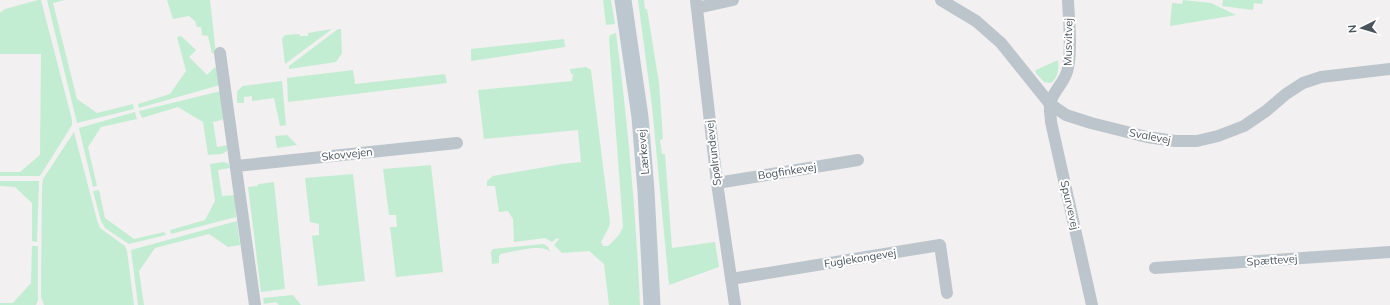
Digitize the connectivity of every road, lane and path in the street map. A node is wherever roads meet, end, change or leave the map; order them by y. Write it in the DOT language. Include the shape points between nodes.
graph roads {
  1 [pos="623,0"];
  2 [pos="733,0"];
  3 [pos="941,0"];
  4 [pos="1068,0"];
  5 [pos="696,4"];
  6 [pos="220,53"];
  7 [pos="1390,69"];
  8 [pos="1050,104"];
  9 [pos="457,143"];
  10 [pos="858,160"];
  11 [pos="236,166"];
  12 [pos="717,183"];
  13 [pos="1390,252"];
  14 [pos="1154,268"];
  15 [pos="731,279"];
  16 [pos="946,293"];
  17 [pos="255,305"];
  18 [pos="652,305"];
  19 [pos="735,305"];
  20 [pos="1092,305"];
  1 -- 18 [label="street, Lærkevej" via="641,125"];
  2 -- 5 [label="street"];
  3 -- 8 [label="street, Svalevej" via="976,21 1001,43"];
  4 -- 8 [label="street, Musvitvej" via="1068,68 1064,81"];
  5 -- 12 [label="street, Spølrundevej"];
  6 -- 11 [label="street"];
  7 -- 8 [label="street, Svalevej" via="1321,77 1302,83 1244,126 1197,141 1175,142 1105,127 1066,114"];
  8 -- 20 [label="street, Spurvevej" via="1051,122"];
  9 -- 11 [label="street, Skovvejen"];
  10 -- 12 [label="street, Bogfinkevej"];
  11 -- 17 [label="street"];
  12 -- 15 [label="street, Spølrundevej"];
  13 -- 14 [label="street, Spættevej"];
  15 -- 16 [label="street, Fuglekongevej" via="940,245"];
  15 -- 19 [label="street, Spølrundevej"];
}
